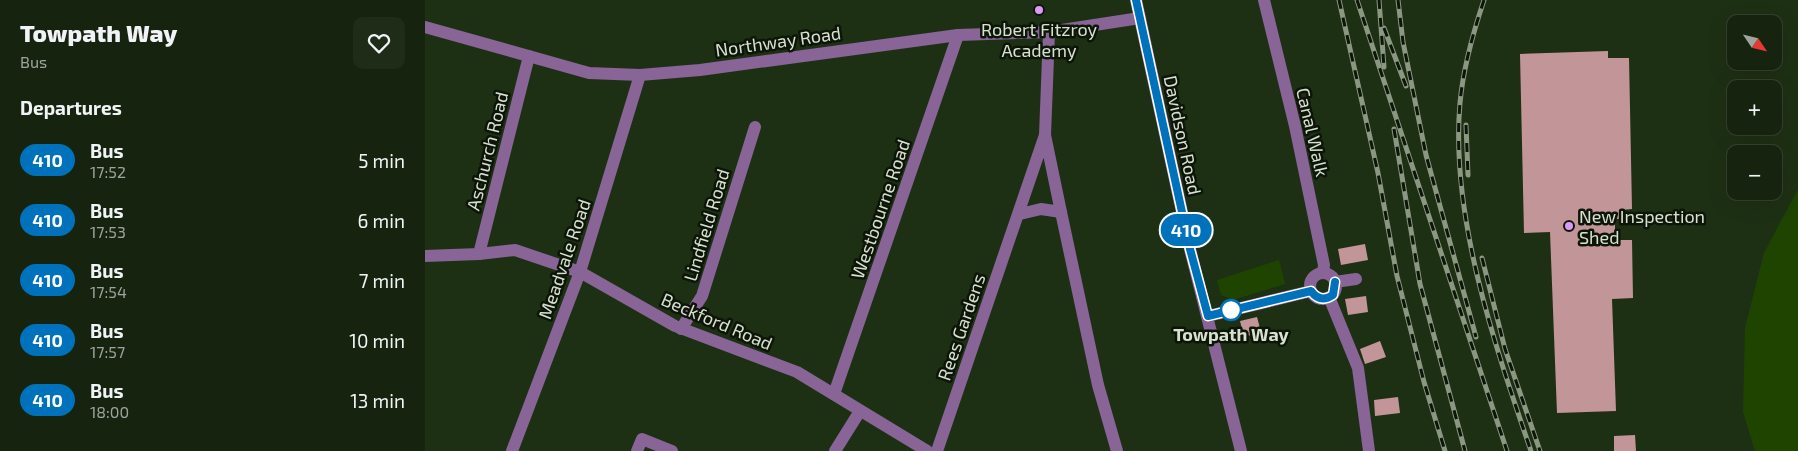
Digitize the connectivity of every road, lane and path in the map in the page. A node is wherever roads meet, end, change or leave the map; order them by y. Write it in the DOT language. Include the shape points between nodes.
graph roads {
  1 [pos="1136,0"];
  2 [pos="1264,0"];
  3 [pos="1140,18"];
  4 [pos="425,27"];
  5 [pos="1049,32"];
  6 [pos="958,35"];
  7 [pos="529,56"];
  8 [pos="640,75"];
  9 [pos="755,127"];
  10 [pos="1045,135"];
  11 [pos="1061,212"];
  12 [pos="1020,214"];
  13 [pos="479,254"];
  14 [pos="425,256"];
  15 [pos="580,272"];
  16 [pos="1323,273"];
  17 [pos="1356,279"];
  18 [pos="1335,282"];
  19 [pos="1311,291"];
  20 [pos="1329,297"];
  21 [pos="1208,316"];
  22 [pos="681,329"];
  23 [pos="834,394"];
  24 [pos="860,410"];
  25 [pos="512,451"];
  26 [pos="637,451"];
  27 [pos="672,451"];
  28 [pos="835,451"];
  29 [pos="927,451"];
  30 [pos="937,451"];
  31 [pos="1117,451"];
  32 [pos="1241,451"];
  33 [pos="1369,451"];
  1 -- 3 [label="street, Davidson Road"];
  2 -- 16 [label="street, Canal Walk" via="1297,136"];
  3 -- 5 [label="street, Northway Road"];
  3 -- 21 [label="street, Davidson Road" via="1190,249"];
  4 -- 7 [label="street, Northway Road"];
  5 -- 6 [label="street, Northway Road"];
  5 -- 10 [label="street, Rees Gardens"];
  6 -- 8 [label="street, Northway Road" via="701,70"];
  6 -- 23 [label="street, Westbourne Road"];
  7 -- 8 [label="street, Northway Road" via="589,73"];
  7 -- 13 [label="street, Aschurch Road"];
  8 -- 15 [label="street, Meadvale Road"];
  9 -- 22 [label="street, Lindfield Road" via="702,296"];
  10 -- 11 [label="street, Rees Gardens"];
  10 -- 12 [label="street, Rees Gardens"];
  11 -- 12 [label="street" via="1041,209"];
  11 -- 31 [label="street, Rees Gardens" via="1098,385"];
  12 -- 30 [label="street, Rees Gardens"];
  13 -- 14 [label="street, Beckford Road"];
  13 -- 15 [label="street, Beckford Road" via="515,250"];
  15 -- 22 [label="street, Beckford Road"];
  15 -- 25 [label="street, Meadvale Road"];
  16 -- 18 [label="street"];
  16 -- 19 [label="street" via="1313,279"];
  17 -- 18 [label="street"];
  18 -- 20 [label="street" via="1335,291"];
  19 -- 20 [label="street" via="1319,298"];
  19 -- 21 [label="street"];
  20 -- 33 [label="street" via="1358,368"];
  21 -- 32 [label="street, Davidson Road"];
  22 -- 23 [label="street, Beckford Road" via="797,372"];
  23 -- 24 [label="street, Beckford Road"];
  24 -- 28 [label="street"];
  24 -- 29 [label="street, Beckford Road"];
  26 -- 27 [label="street" via="642,439"];
}
